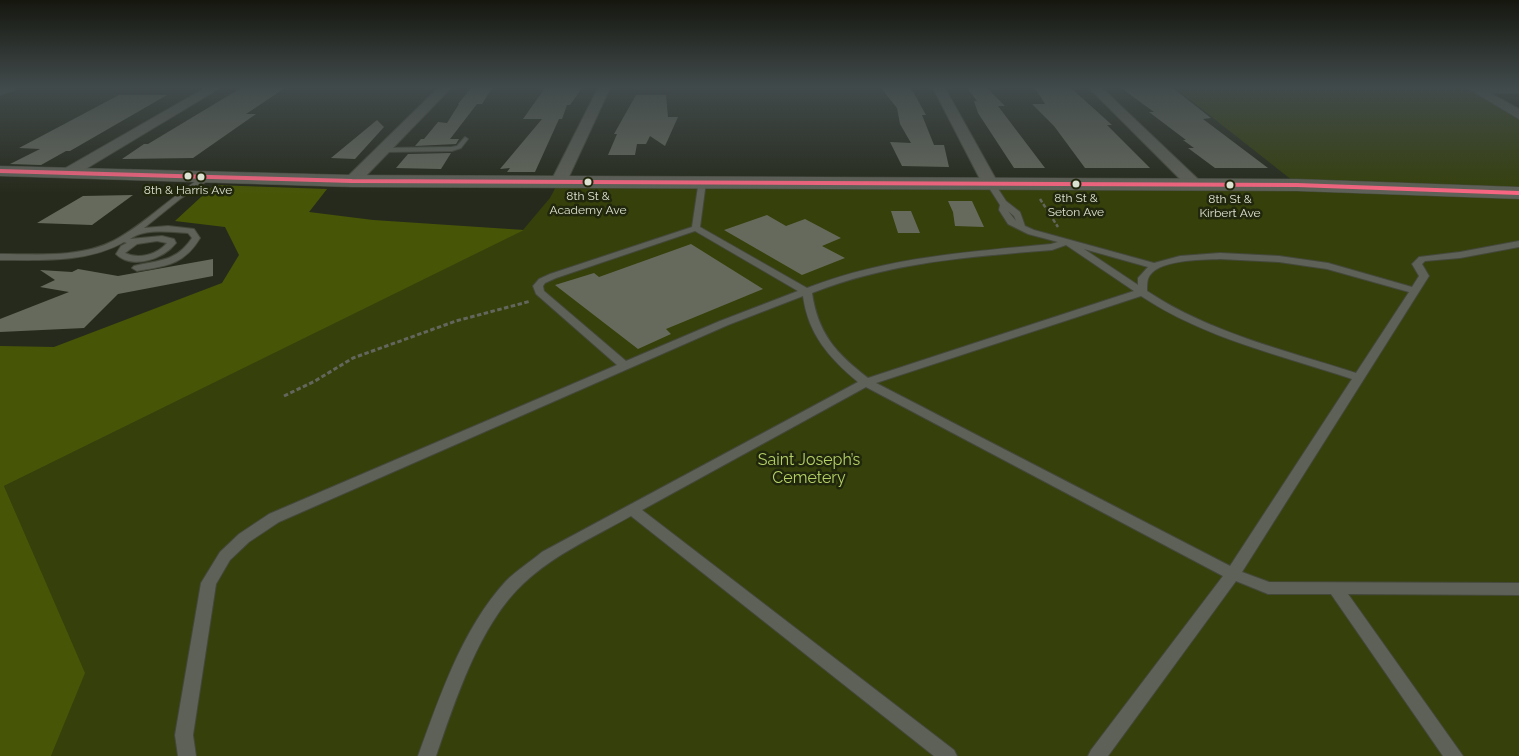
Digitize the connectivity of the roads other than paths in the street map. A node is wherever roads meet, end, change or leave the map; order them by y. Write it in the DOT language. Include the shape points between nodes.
graph roads {
  1 [pos="153,123"];
  2 [pos="410,123"];
  3 [pos="587,123"];
  4 [pos="957,123"];
  5 [pos="1131,123"];
  6 [pos="465,138"];
  7 [pos="384,150"];
  8 [pos="0,171"];
  9 [pos="68,173"];
  10 [pos="208,177"];
  11 [pos="352,181"];
  12 [pos="559,182"];
  13 [pos="702,182"];
  14 [pos="990,183"];
  15 [pos="1194,184"];
  16 [pos="1519,193"];
  17 [pos="696,228"];
  18 [pos="133,232"];
  19 [pos="122,239"];
  20 [pos="134,242"];
  21 [pos="1067,242"];
  22 [pos="1519,244"];
  23 [pos="0,257"];
  24 [pos="1154,266"];
  25 [pos="137,268"];
  26 [pos="1414,290"];
  27 [pos="807,292"];
  28 [pos="1142,292"];
  29 [pos="625,366"];
  30 [pos="1359,377"];
  31 [pos="866,382"];
  32 [pos="632,510"];
  33 [pos="1233,574"];
  34 [pos="1335,588"];
  35 [pos="1519,589"];
  36 [pos="187,756"];
  37 [pos="427,756"];
  38 [pos="948,756"];
  39 [pos="1097,756"];
  40 [pos="1454,756"];
  1 -- 9 [label="street"];
  2 -- 7 [label="street"];
  3 -- 12 [label="street"];
  4 -- 14 [label="street"];
  5 -- 15 [label="street"];
  6 -- 7 [label="lane" via="459,147 452,149"];
  7 -- 11 [label="street"];
  8 -- 9 [label="street"];
  9 -- 10 [label="street"];
  10 -- 11 [label="street"];
  10 -- 18 [label="lane"];
  11 -- 12 [label="street"];
  12 -- 13 [label="street"];
  13 -- 14 [label="street"];
  13 -- 17 [label="lane"];
  14 -- 15 [label="street"];
  14 -- 21 [label="lane" via="1011,222 1031,232"];
  15 -- 16 [label="street"];
  17 -- 27 [label="lane"];
  17 -- 29 [label="lane" via="553,276 538,286 543,296"];
  18 -- 19 [label="lane"];
  18 -- 25 [label="lane" via="190,231 196,238 189,250 174,261"];
  19 -- 20 [label="lane"];
  19 -- 23 [label="lane" via="88,252"];
  20 -- 20 [label="lane" via="120,254 132,258 154,255 172,243 164,238"];
  21 -- 24 [label="lane"];
  21 -- 27 [label="lane" via="1052,247 946,256 900,264 831,282"];
  21 -- 28 [label="lane"];
  22 -- 26 [label="lane" via="1422,258 1417,264 1424,276"];
  24 -- 26 [label="lane" via="1180,259 1220,256 1279,259 1328,266"];
  24 -- 28 [label="lane" via="1143,278"];
  26 -- 30 [label="lane"];
  27 -- 29 [label="lane" via="724,322"];
  27 -- 31 [label="lane" via="809,313 819,335 840,362"];
  28 -- 30 [label="lane" via="1209,330"];
  28 -- 31 [label="lane"];
  29 -- 36 [label="lane" via="274,518 244,538 225,556 209,583 184,735"];
  30 -- 33 [label="lane"];
  31 -- 32 [label="lane"];
  31 -- 33 [label="lane"];
  32 -- 37 [label="lane" via="547,556 510,587 482,624 442,711"];
  32 -- 38 [label="lane"];
  33 -- 34 [label="lane" via="1268,588"];
  33 -- 39 [label="lane"];
  34 -- 35 [label="lane"];
  34 -- 40 [label="lane"];
}
